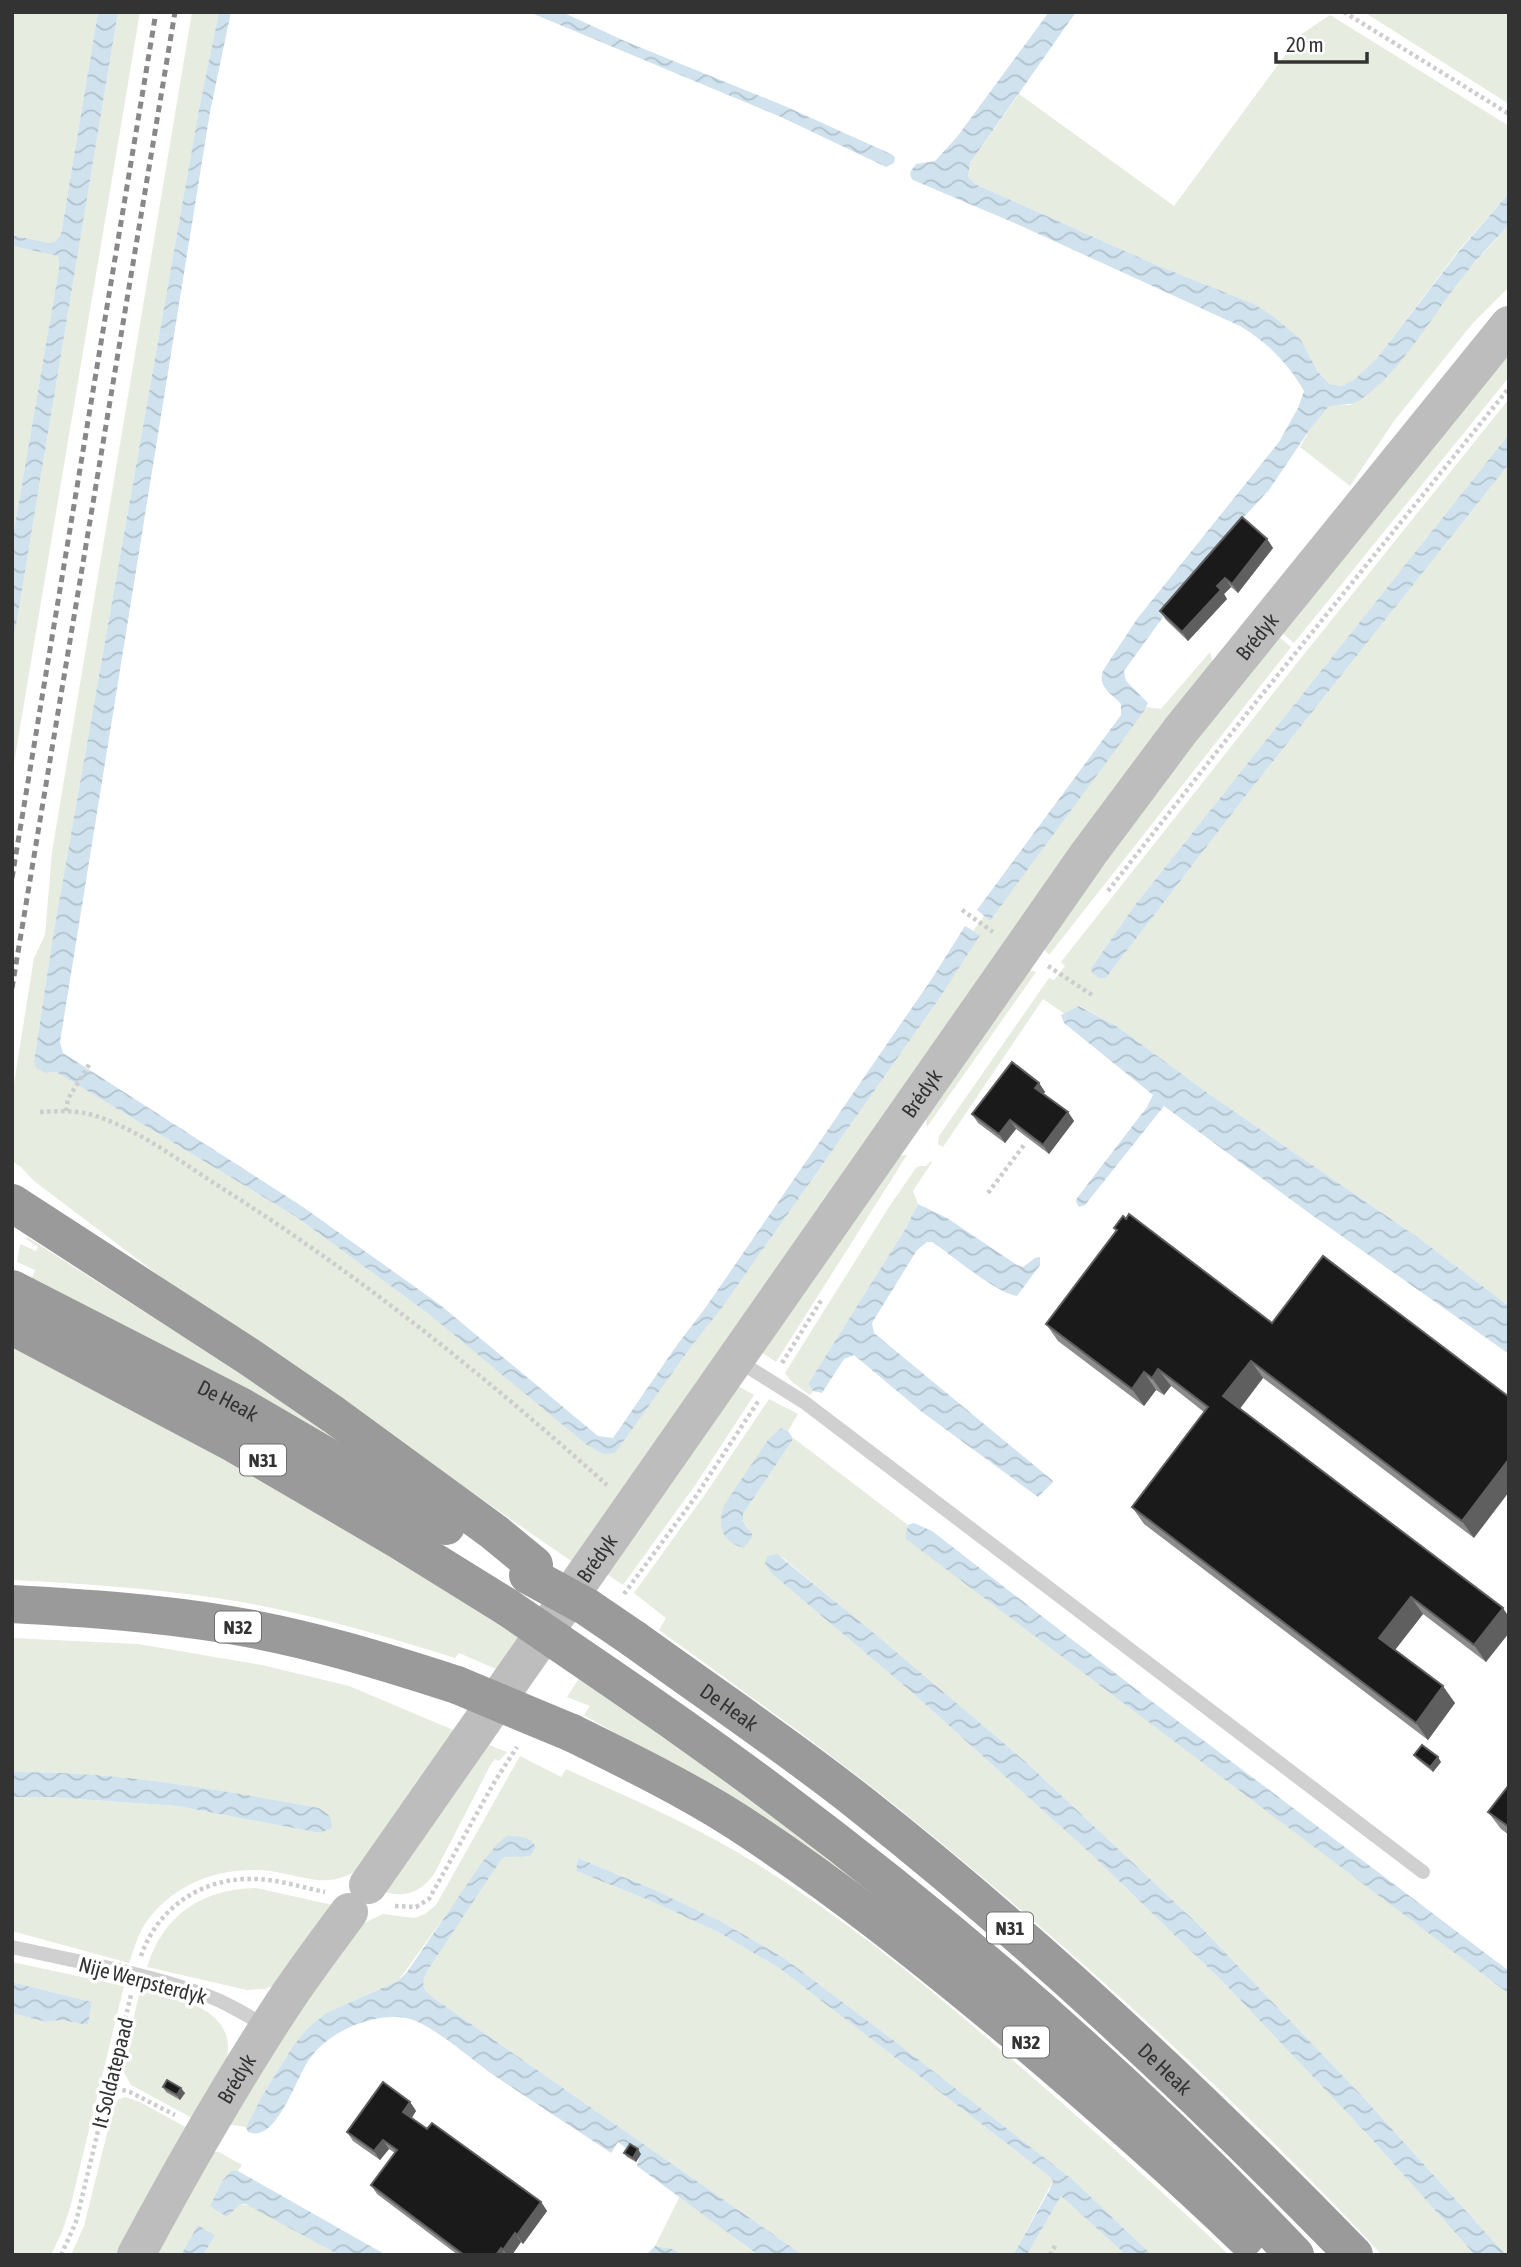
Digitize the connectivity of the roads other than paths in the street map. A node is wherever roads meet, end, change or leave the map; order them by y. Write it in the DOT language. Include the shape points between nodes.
graph roads {
  1 [pos="1509,325"];
  2 [pos="18,1207"];
  3 [pos="12,1289"];
  4 [pos="12,1326"];
  5 [pos="734,1359"];
  6 [pos="531,1570"];
  7 [pos="12,1604"];
  8 [pos="1423,1872"];
  9 [pos="12,1947"];
  10 [pos="268,2028"];
  11 [pos="136,2255"];
  12 [pos="1262,2255"];
  13 [pos="1295,2255"];
  14 [pos="1354,2255"];
  1 -- 5 [label="street, Brédyk" via="1172,742"];
  2 -- 6 [label="highway, N31" via="323,1408 494,1532"];
  3 -- 6 [label="highway, De Heak / N31" via="254,1414"];
  4 -- 13 [label="highway, De Heak / N31, bridge" via="256,1456 399,1540 710,1745 966,1944 1154,2112"];
  5 -- 8 [label="lane" via="804,1402"];
  5 -- 10 [label="street, Brédyk"];
  6 -- 14 [label="highway, De Heak / N31, bridge" via="860,1803 979,1900 1171,2073"];
  7 -- 12 [label="highway, N32, bridge" via="123,1611 232,1626 330,1647 457,1685 628,1760 734,1820 863,1909 1114,2117"];
  9 -- 10 [label="lane, Nije Werpsterdyk" via="200,1993"];
  10 -- 11 [label="street, Brédyk"];
}
